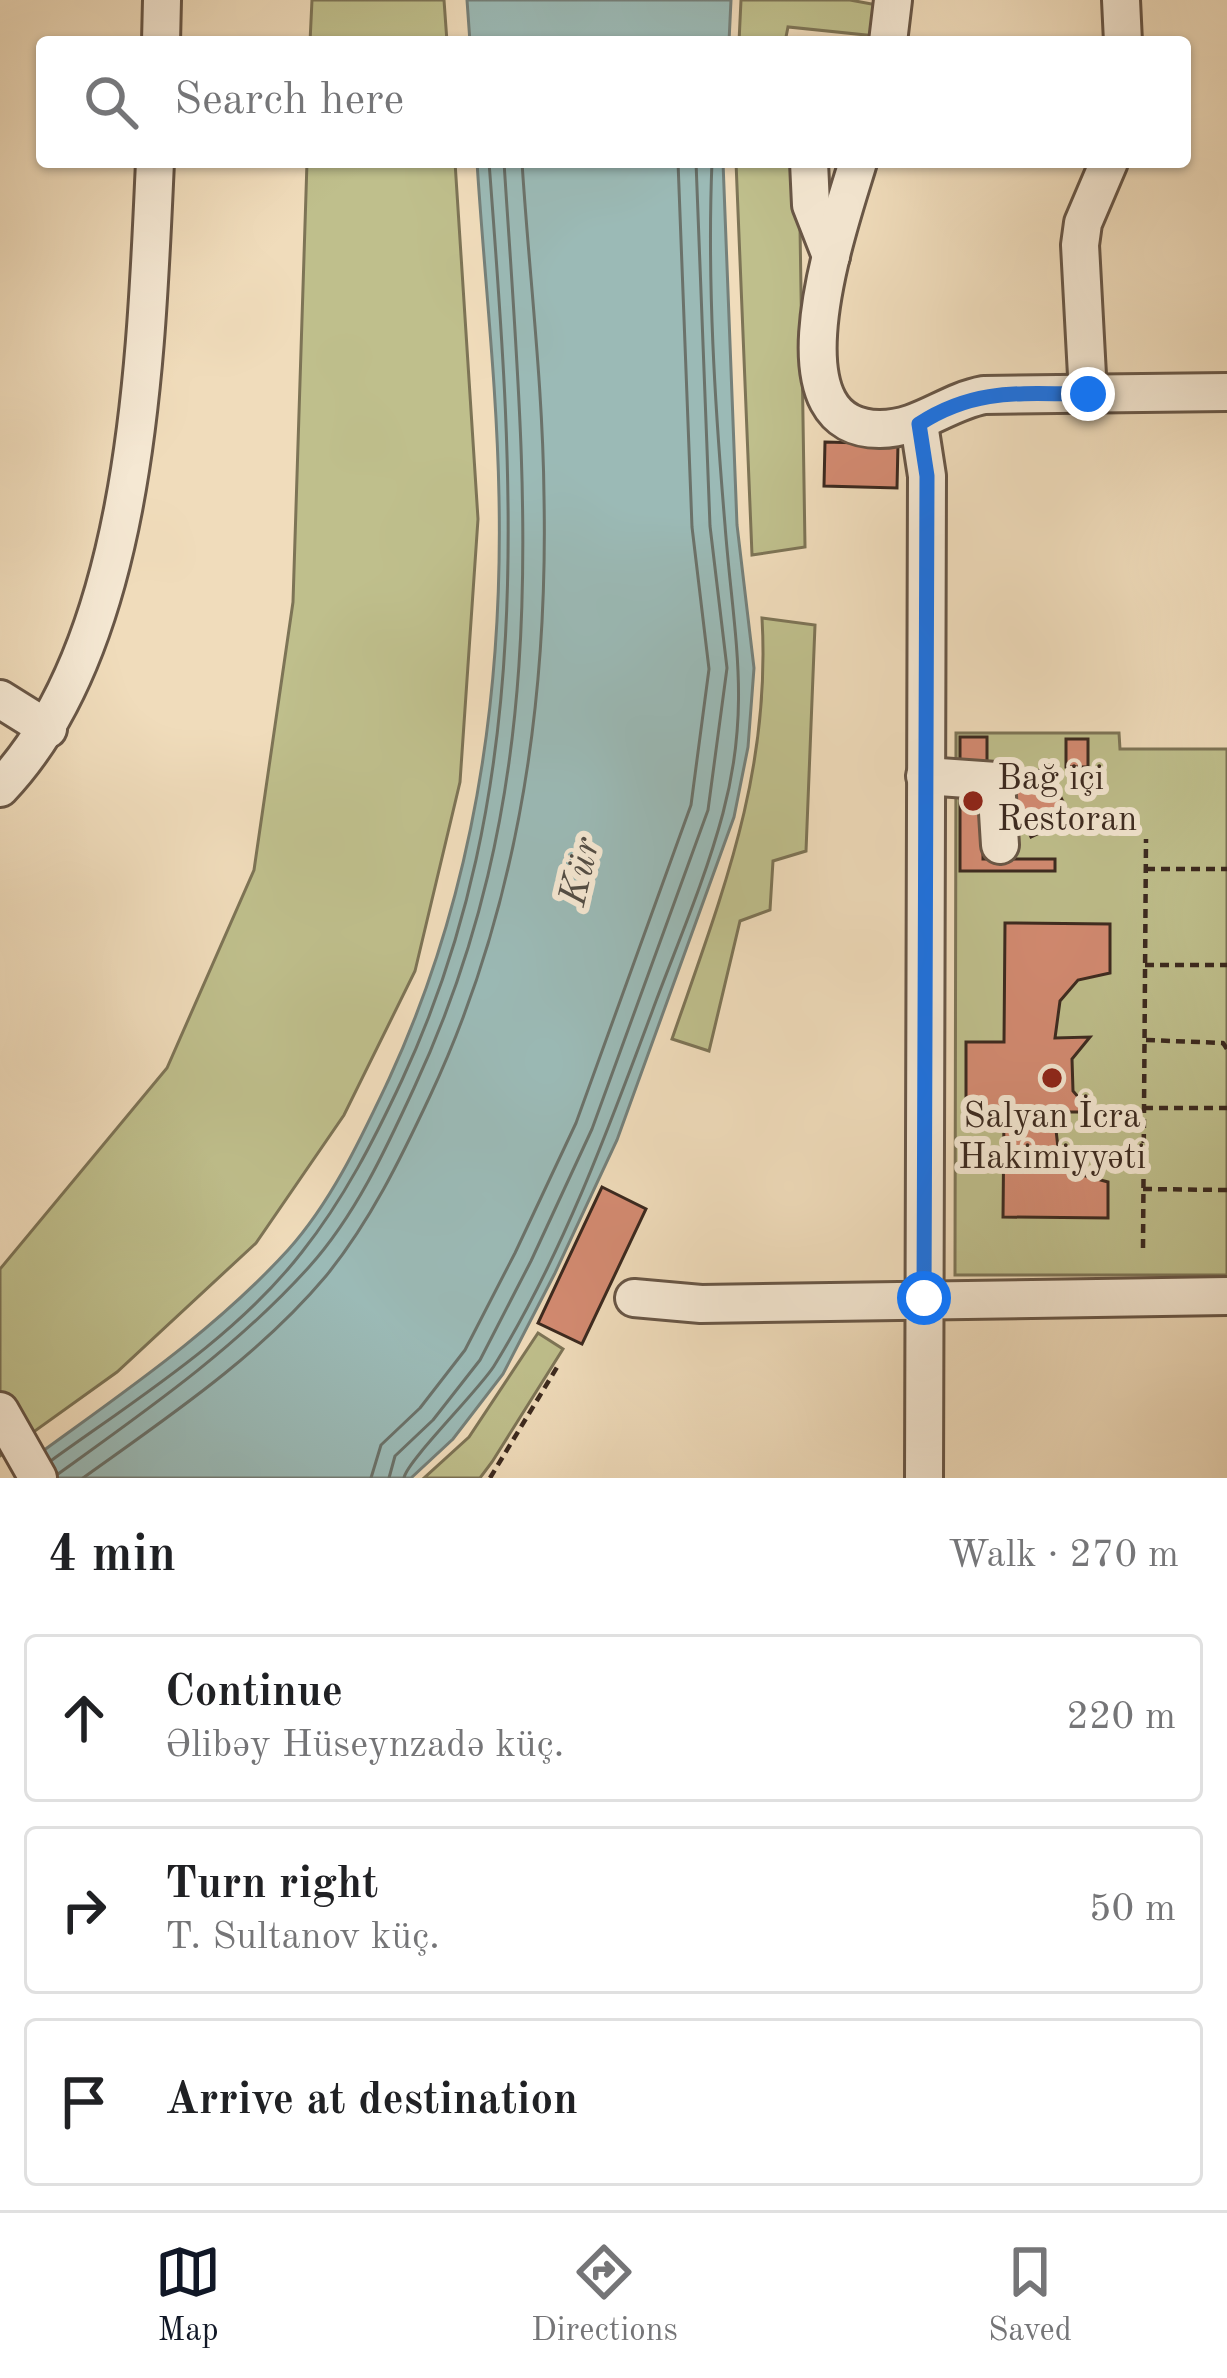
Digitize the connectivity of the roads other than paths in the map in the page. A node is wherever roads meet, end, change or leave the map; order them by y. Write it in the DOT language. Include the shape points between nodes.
graph roads {
  1 [pos="163,0"];
  2 [pos="893,0"];
  3 [pos="1121,0"];
  4 [pos="160,36"];
  5 [pos="889,36"];
  6 [pos="1124,36"];
  7 [pos="155,168"];
  8 [pos="809,168"];
  9 [pos="856,168"];
  10 [pos="1106,168"];
  11 [pos="831,256"];
  12 [pos="1227,392"];
  13 [pos="1088,394"];
  14 [pos="919,424"];
  15 [pos="0,699"];
  16 [pos="48,729"];
  17 [pos="926,776"];
  18 [pos="0,788"];
  19 [pos="1000,845"];
  20 [pos="1227,1296"];
  21 [pos="634,1298"];
  22 [pos="924,1298"];
  23 [pos="0,1411"];
  24 [pos="38,1478"];
  25 [pos="924,1478"];
  1 -- 4 [label="street"];
  2 -- 5 [label="street"];
  3 -- 6 [label="street"];
  7 -- 16 [label="street" via="123,492 92,636"];
  8 -- 11 [label="street" via="811,205"];
  9 -- 11 [label="street"];
  10 -- 13 [label="street" via="1080,245"];
  11 -- 14 [label="street" via="817,350 833,410 866,428"];
  12 -- 13 [label="street"];
  13 -- 14 [label="street" via="984,395"];
  14 -- 17 [label="street" via="927,476"];
  15 -- 16 [label="street"];
  16 -- 18 [label="street"];
  17 -- 19 [label="street" via="996,782"];
  17 -- 22 [label="street"];
  20 -- 22 [label="street"];
  21 -- 22 [label="street"];
  22 -- 25 [label="street"];
  23 -- 24 [label="street"];
}
